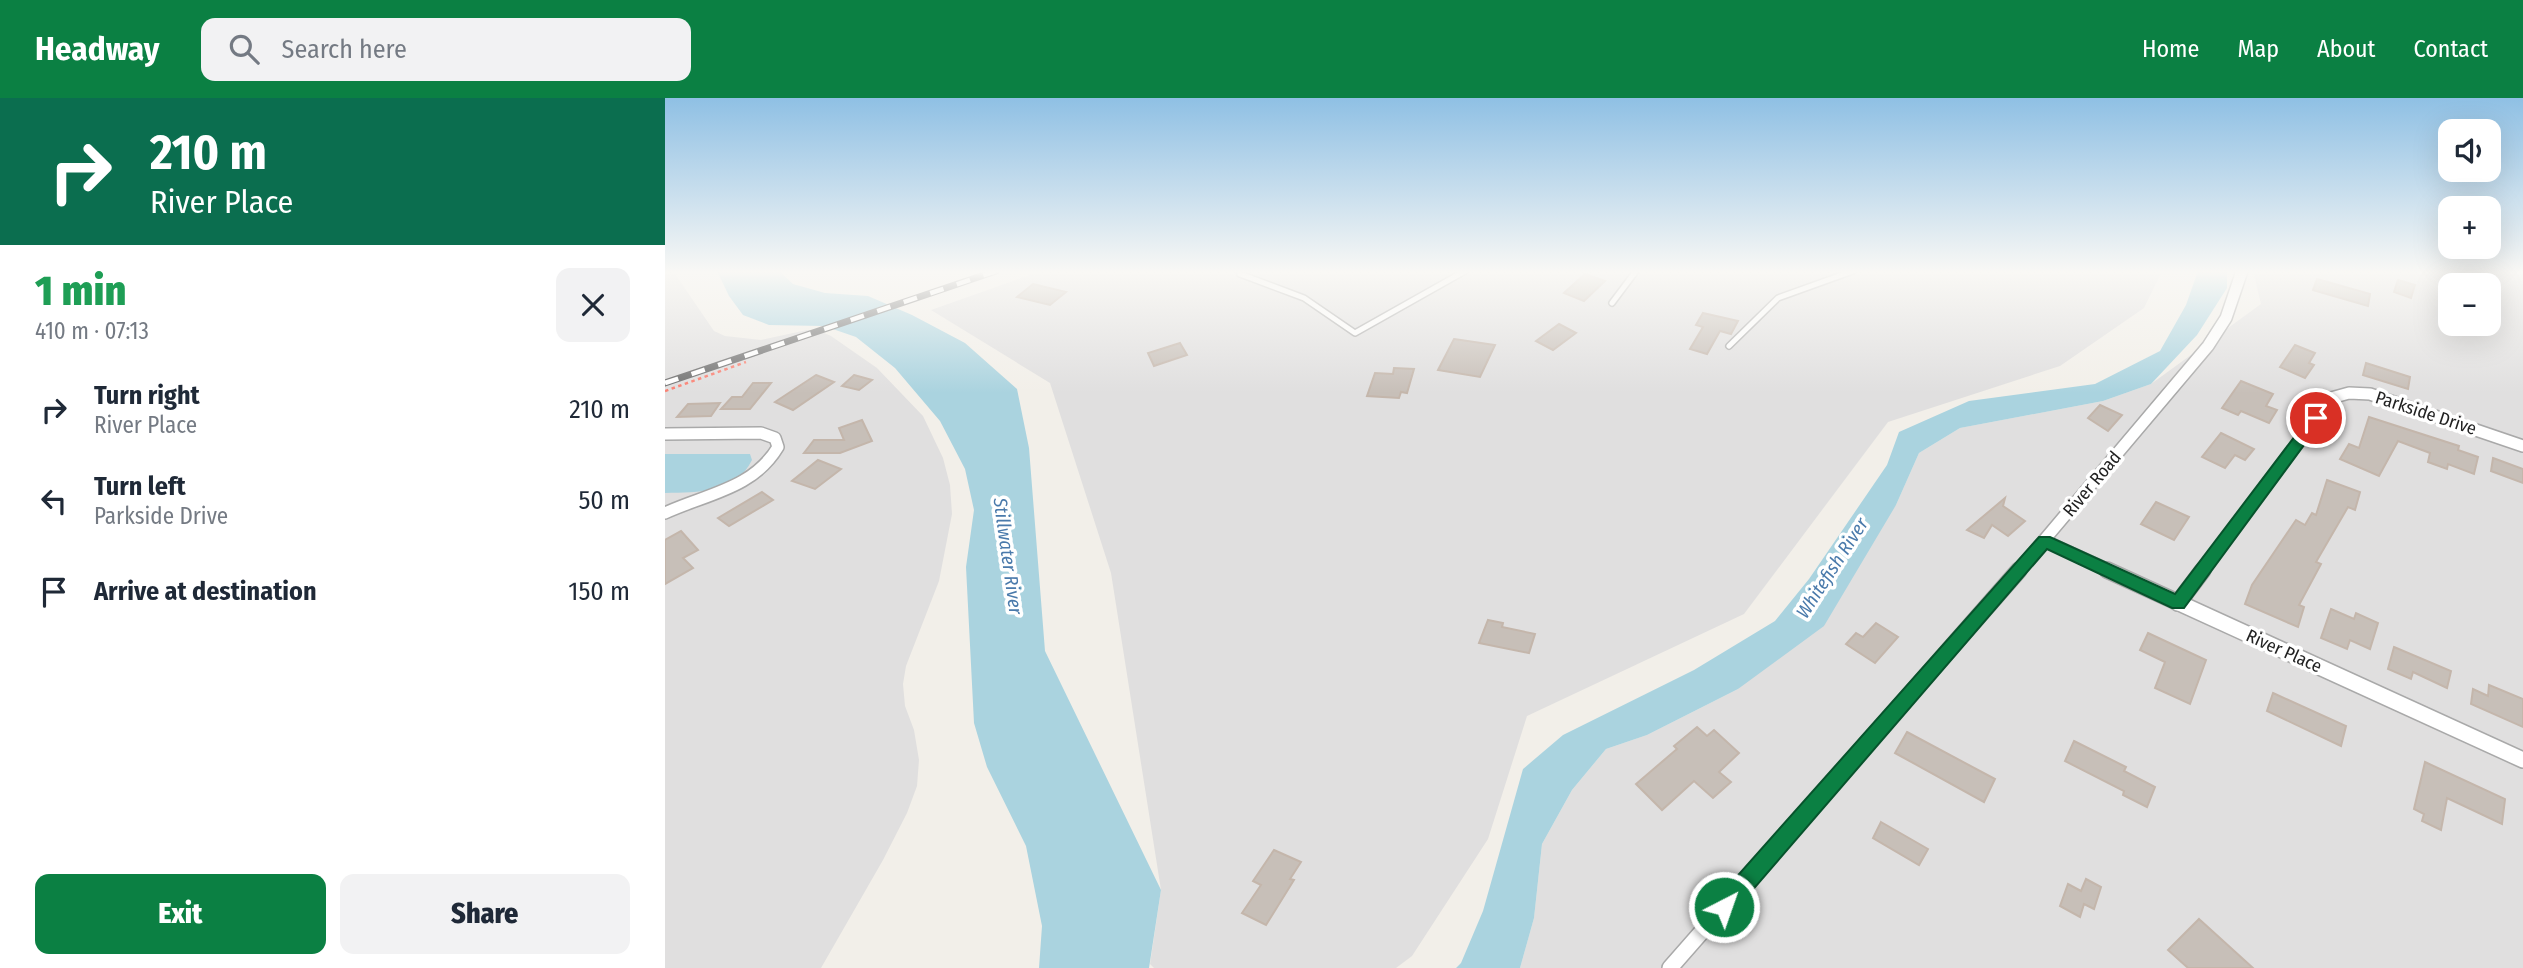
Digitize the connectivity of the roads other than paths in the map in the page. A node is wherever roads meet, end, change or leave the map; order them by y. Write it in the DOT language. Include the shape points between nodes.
graph roads {
  1 [pos="1324,312"];
  2 [pos="1393,312"];
  3 [pos="1764,312"];
  4 [pos="2228,312"];
  5 [pos="1728,346"];
  6 [pos="665,434"];
  7 [pos="2523,446"];
  8 [pos="665,513"];
  9 [pos="2045,541"];
  10 [pos="2178,603"];
  11 [pos="2523,760"];
  12 [pos="1670,968"];
  1 -- 2 [label="lane" via="1355,333"];
  3 -- 5 [label="lane"];
  4 -- 9 [label="street, River Road" via="2208,346"];
  6 -- 8 [label="street" via="761,433 775,438 778,447 768,464 744,481"];
  7 -- 10 [label="street, Parkside Drive" via="2370,394 2331,398"];
  9 -- 10 [label="street, River Place"];
  9 -- 12 [label="street, River Road"];
  10 -- 11 [label="street, River Place"];
}
